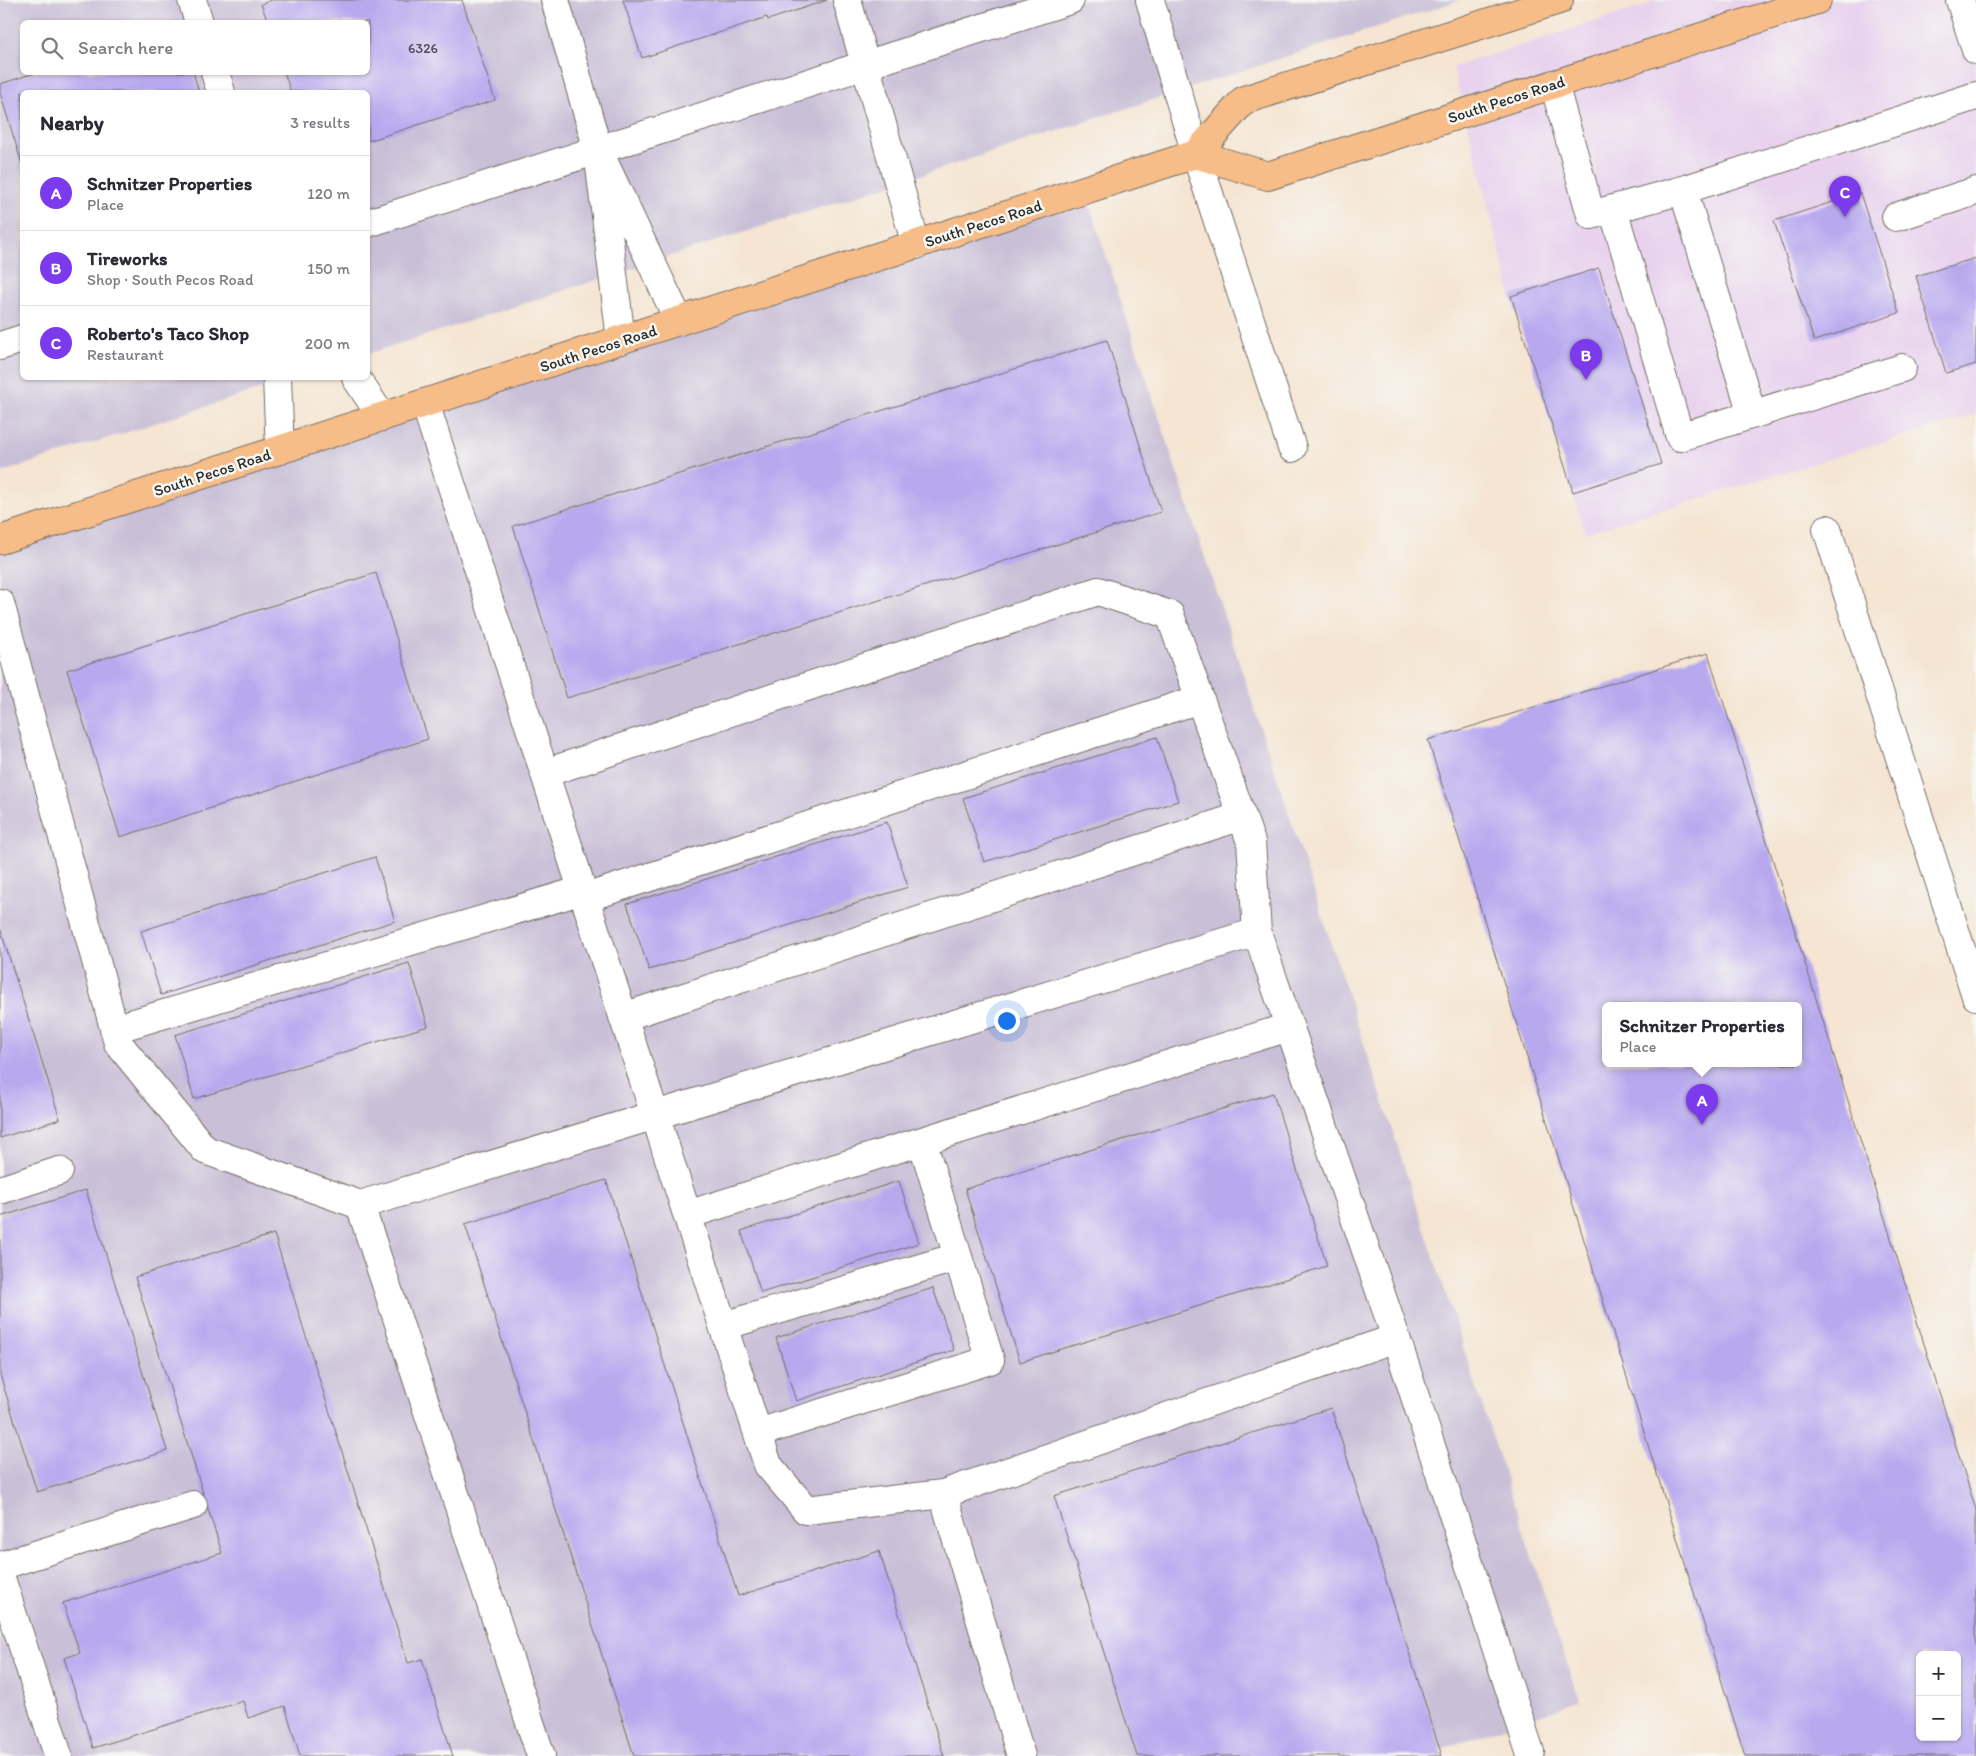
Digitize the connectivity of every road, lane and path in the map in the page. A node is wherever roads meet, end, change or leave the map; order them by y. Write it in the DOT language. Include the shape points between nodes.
graph roads {
  1 [pos="192,0"];
  2 [pos="555,0"];
  3 [pos="847,0"];
  4 [pos="1070,0"];
  5 [pos="1150,0"];
  6 [pos="1559,0"];
  7 [pos="1817,0"];
  8 [pos="1960,0"];
  9 [pos="198,20"];
  10 [pos="1976,50"];
  11 [pos="866,64"];
  12 [pos="216,75"];
  13 [pos="1554,84"];
  14 [pos="221,90"];
  15 [pos="1976,96"];
  16 [pos="598,150"];
  17 [pos="1196,154"];
  18 [pos="1683,190"];
  19 [pos="1976,191"];
  20 [pos="1613,209"];
  21 [pos="1896,217"];
  22 [pos="370,223"];
  23 [pos="916,245"];
  24 [pos="679,321"];
  25 [pos="20,340"];
  26 [pos="621,340"];
  27 [pos="0,346"];
  28 [pos="1902,368"];
  29 [pos="277,380"];
  30 [pos="357,380"];
  31 [pos="425,403"];
  32 [pos="1752,414"];
  33 [pos="382,417"];
  34 [pos="1292,448"];
  35 [pos="280,450"];
  36 [pos="1827,529"];
  37 [pos="0,540"];
  38 [pos="0,603"];
  39 [pos="1200,699"];
  40 [pos="545,773"];
  41 [pos="1242,816"];
  42 [pos="584,894"];
  43 [pos="1257,932"];
  44 [pos="1976,996"];
  45 [pos="623,1017"];
  46 [pos="1289,1027"];
  47 [pos="114,1029"];
  48 [pos="655,1115"];
  49 [pos="922,1141"];
  50 [pos="58,1171"];
  51 [pos="0,1190"];
  52 [pos="360,1205"];
  53 [pos="688,1215"];
  54 [pos="958,1256"];
  55 [pos="723,1326"];
  56 [pos="1396,1338"];
  57 [pos="758,1433"];
  58 [pos="942,1494"];
  59 [pos="193,1505"];
  60 [pos="0,1566"];
  61 [pos="0,1575"];
  62 [pos="1530,1752"];
  63 [pos="58,1755"];
  64 [pos="541,1756"];
  65 [pos="1021,1756"];
  1 -- 9 [label="lane"];
  2 -- 16 [label="lane"];
  3 -- 11 [label="lane"];
  4 -- 11 [label="lane"];
  5 -- 17 [label="lane"];
  6 -- 17 [label="main road" via="1244,100"];
  7 -- 13 [label="main road, South Pecos Road"];
  8 -- 10 [label="lane"];
  11 -- 16 [label="lane"];
  11 -- 23 [label="lane"];
  12 -- 14 [label="lane"];
  13 -- 17 [label="main road, South Pecos Road" via="1268,176"];
  13 -- 20 [label="lane" via="1590,215"];
  15 -- 18 [label="lane"];
  16 -- 22 [label="lane"];
  16 -- 24 [label="lane"];
  16 -- 26 [label="lane"];
  17 -- 23 [label="main road, South Pecos Road"];
  17 -- 34 [label="lane"];
  18 -- 20 [label="lane"];
  18 -- 32 [label="lane"];
  19 -- 21 [label="lane"];
  20 -- 32 [label="lane" via="1680,437"];
  23 -- 24 [label="main road, South Pecos Road"];
  24 -- 26 [label="main road, South Pecos Road"];
  25 -- 27 [label="lane"];
  26 -- 31 [label="main road, South Pecos Road"];
  28 -- 32 [label="lane"];
  29 -- 35 [label="lane"];
  30 -- 33 [label="lane"];
  31 -- 33 [label="main road, South Pecos Road"];
  31 -- 40 [label="lane"];
  33 -- 35 [label="main road, South Pecos Road"];
  35 -- 37 [label="main road, South Pecos Road"];
  36 -- 44 [label="lane"];
  38 -- 47 [label="lane"];
  39 -- 40 [label="lane" via="1170,616 1098,591"];
  39 -- 41 [label="lane"];
  39 -- 42 [label="lane"];
  40 -- 42 [label="lane"];
  41 -- 43 [label="lane" via="1252,842"];
  41 -- 45 [label="lane"];
  42 -- 45 [label="lane"];
  42 -- 47 [label="lane" via="427,935"];
  43 -- 46 [label="lane"];
  43 -- 48 [label="lane"];
  45 -- 48 [label="lane"];
  46 -- 49 [label="lane"];
  46 -- 56 [label="lane"];
  47 -- 52 [label="lane" via="118,1043 205,1150"];
  48 -- 52 [label="lane"];
  48 -- 53 [label="lane"];
  49 -- 53 [label="lane"];
  49 -- 54 [label="lane"];
  50 -- 51 [label="lane"];
  52 -- 64 [label="lane"];
  53 -- 55 [label="lane"];
  54 -- 55 [label="lane"];
  54 -- 57 [label="lane" via="990,1360"];
  55 -- 57 [label="lane"];
  56 -- 58 [label="lane"];
  56 -- 62 [label="lane"];
  57 -- 58 [label="lane" via="768,1465 806,1510"];
  58 -- 65 [label="lane"];
  59 -- 60 [label="lane"];
  61 -- 63 [label="lane"];
}
